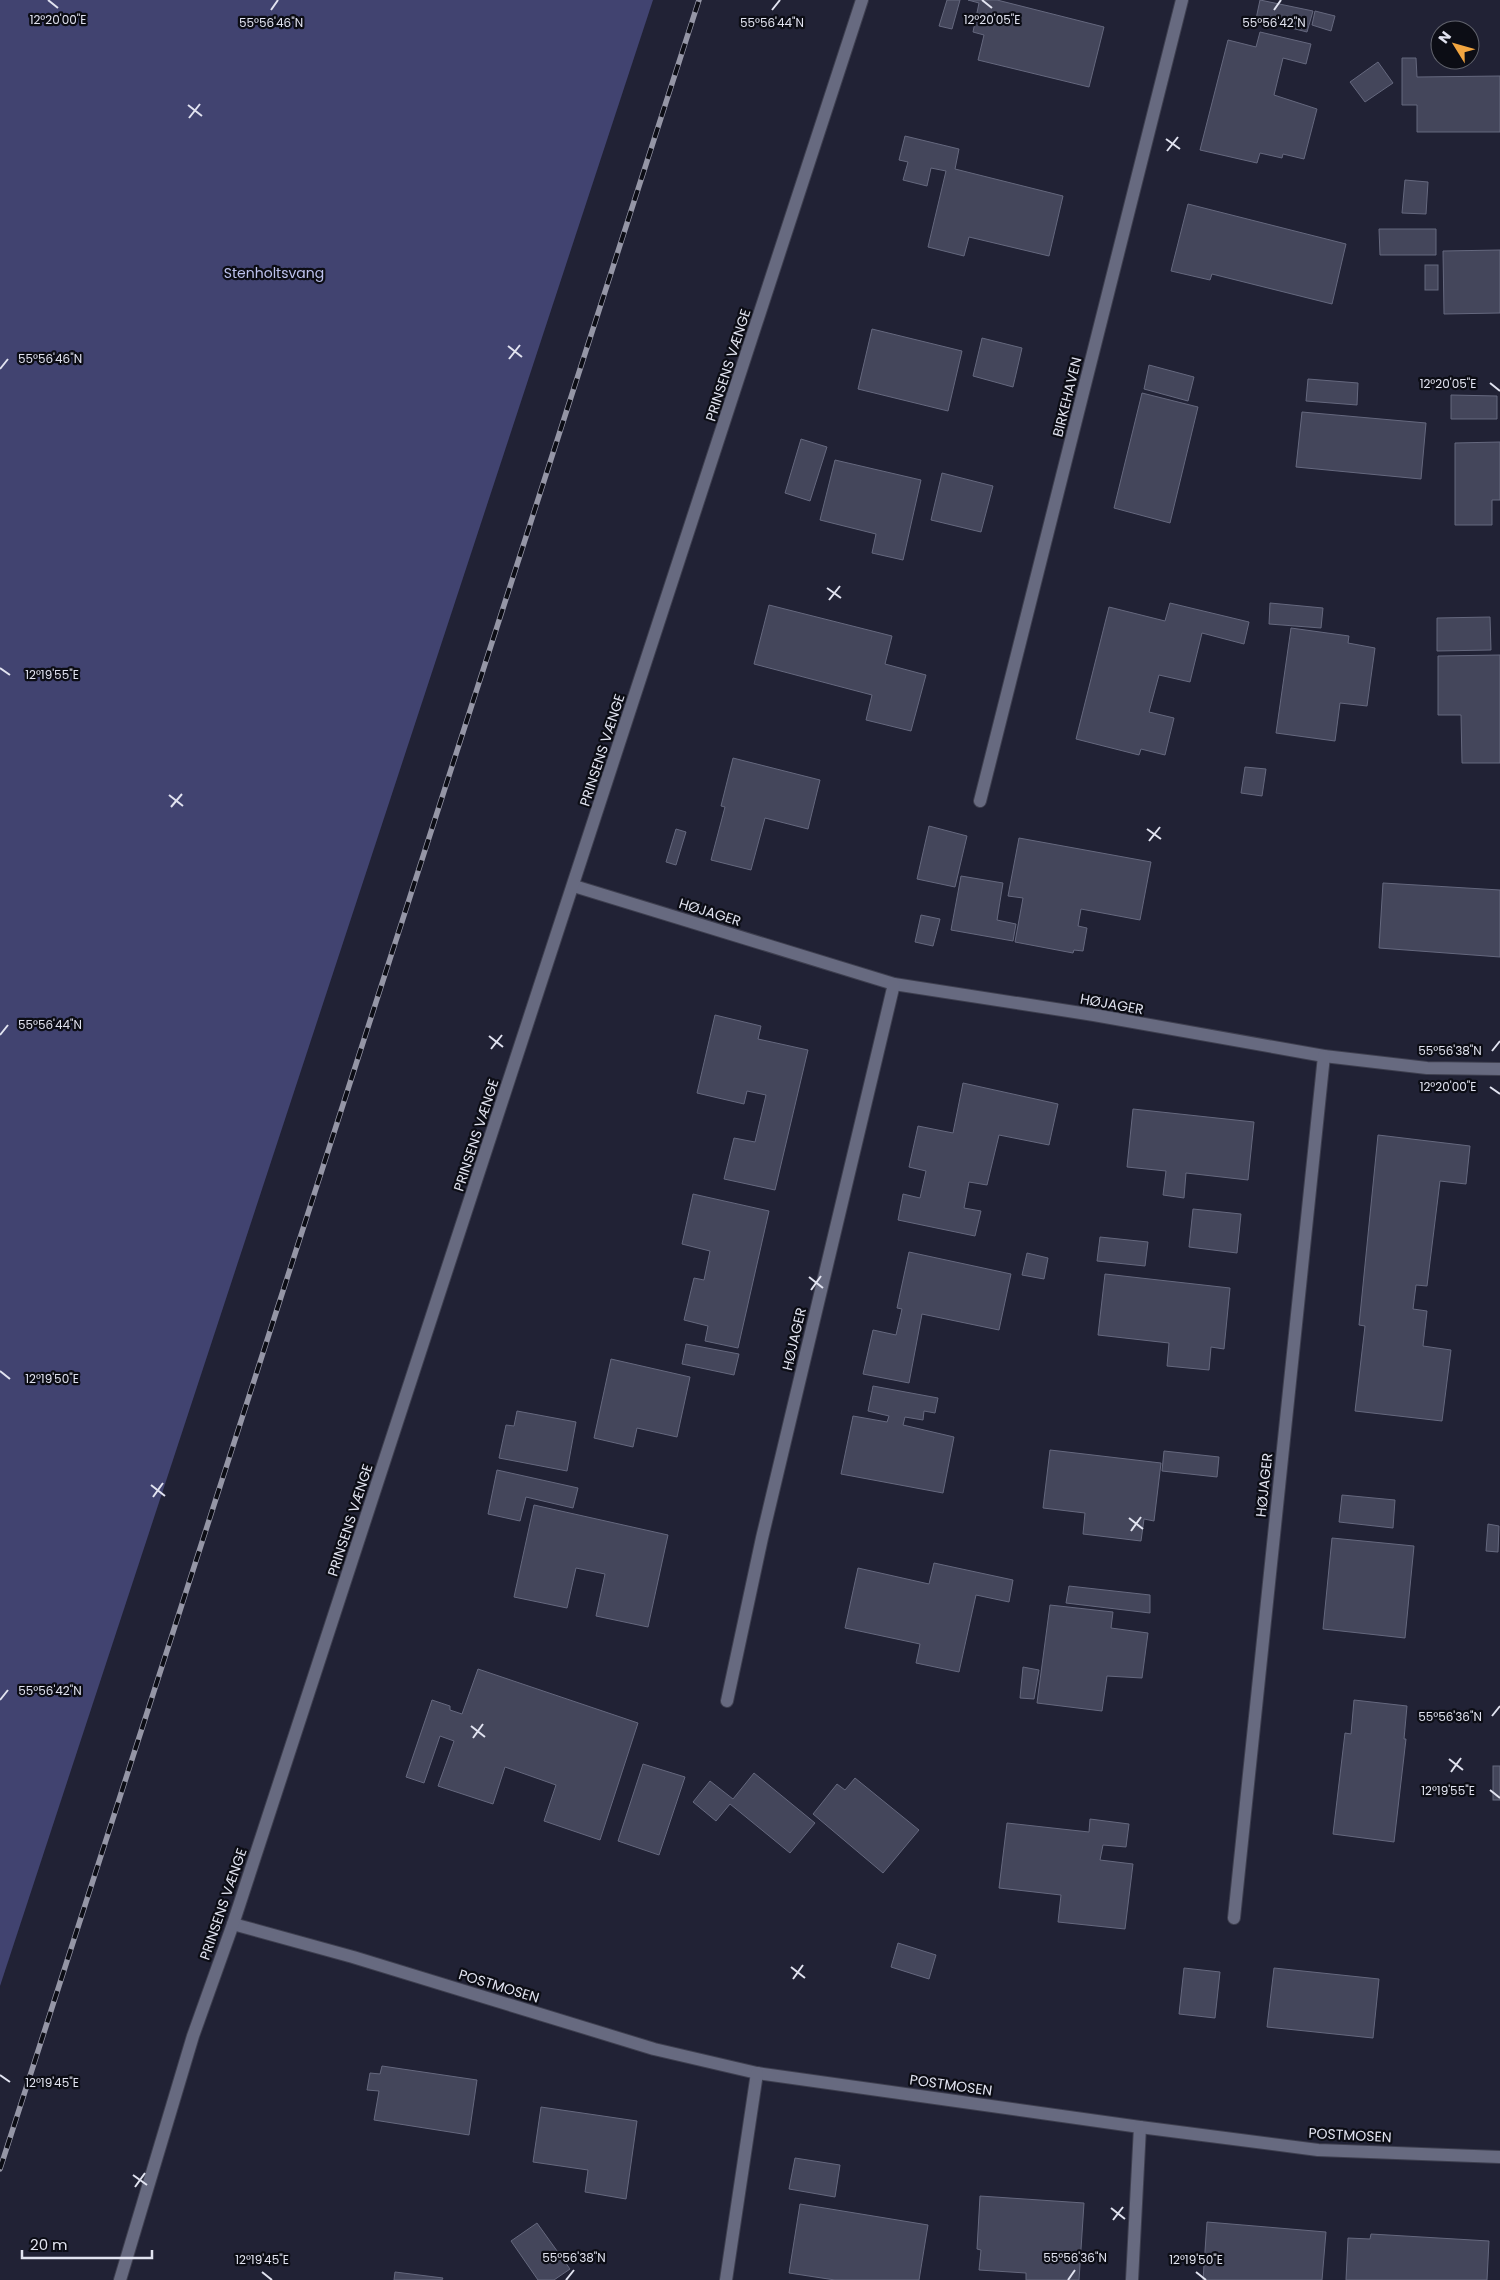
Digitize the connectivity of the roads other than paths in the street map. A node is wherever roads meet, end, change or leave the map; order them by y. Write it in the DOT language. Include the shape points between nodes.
graph roads {
  1 [pos="862,0"];
  2 [pos="1182,0"];
  3 [pos="980,801"];
  4 [pos="574,886"];
  5 [pos="894,984"];
  6 [pos="1324,1056"];
  7 [pos="1500,1069"];
  8 [pos="727,1701"];
  9 [pos="1234,1918"];
  10 [pos="233,1924"];
  11 [pos="757,2073"];
  12 [pos="1140,2127"];
  13 [pos="1500,2157"];
  14 [pos="120,2280"];
  15 [pos="726,2280"];
  16 [pos="1132,2280"];
  1 -- 4 [label="street, PRINSENS VÆNGE"];
  2 -- 3 [label="street, BIRKEHAVEN"];
  4 -- 5 [label="street, HØJAGER"];
  4 -- 10 [label="street, PRINSENS VÆNGE"];
  5 -- 6 [label="street, HØJAGER"];
  5 -- 8 [label="street, HØJAGER" via="762,1538"];
  6 -- 7 [label="street, HØJAGER" via="1427,1068"];
  6 -- 9 [label="street, HØJAGER"];
  10 -- 11 [label="street, POSTMOSEN" via="654,2048"];
  10 -- 14 [label="street, PRINSENS VÆNGE" via="193,2036"];
  11 -- 12 [label="street, POSTMOSEN"];
  11 -- 15 [label="street"];
  12 -- 13 [label="street, POSTMOSEN" via="1318,2150"];
  12 -- 16 [label="street"];
}
